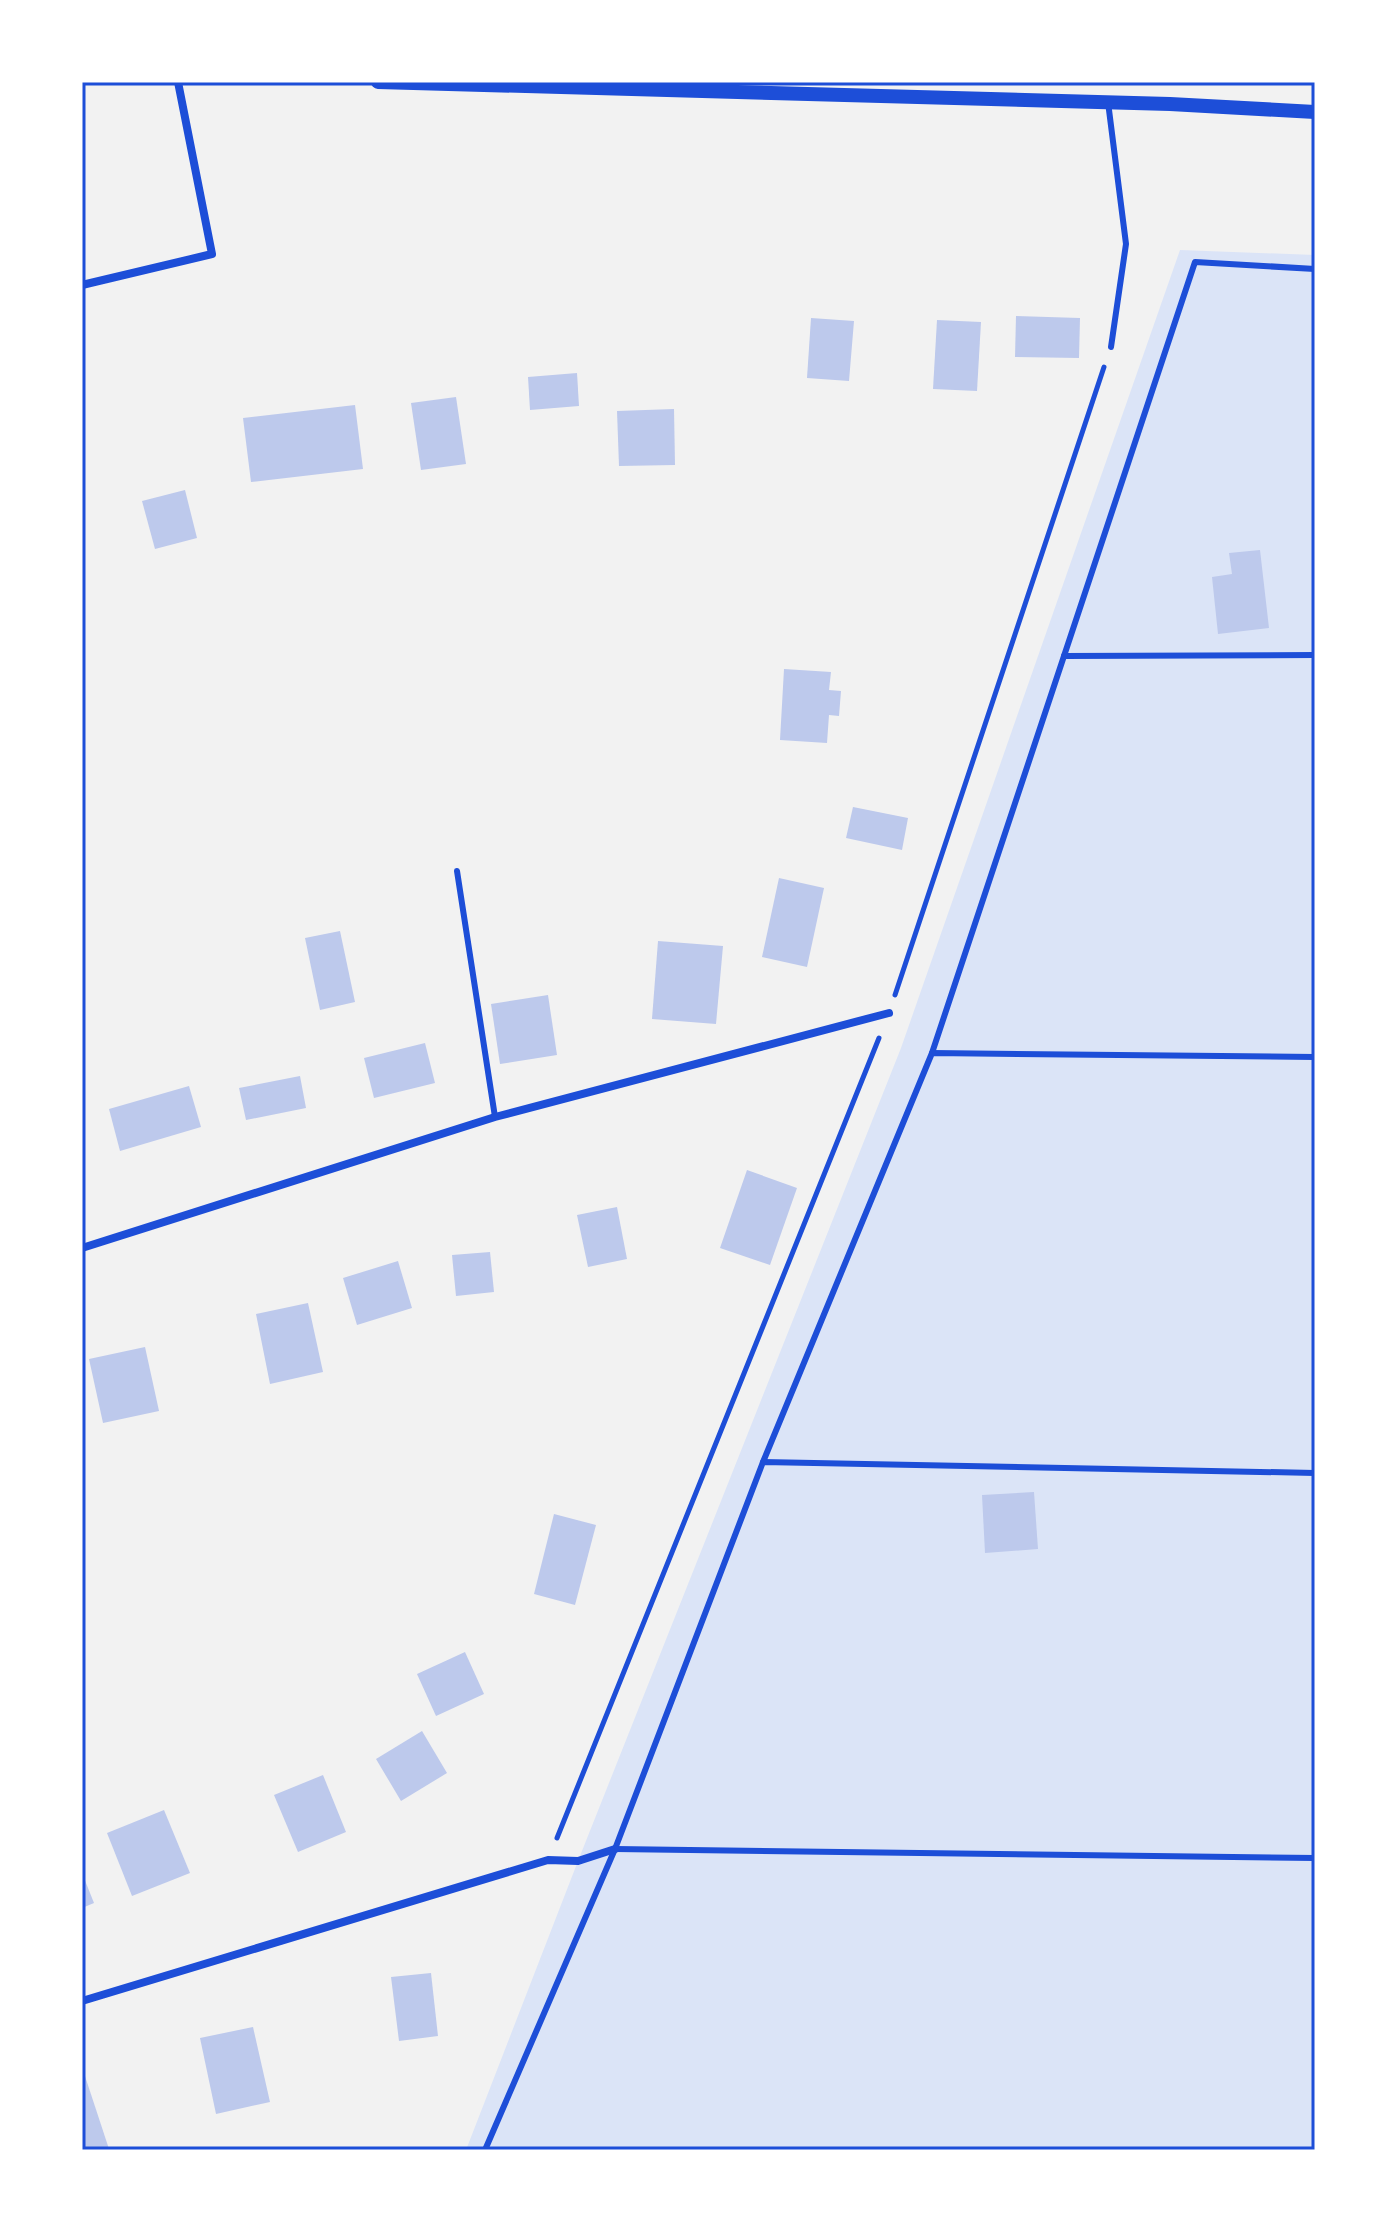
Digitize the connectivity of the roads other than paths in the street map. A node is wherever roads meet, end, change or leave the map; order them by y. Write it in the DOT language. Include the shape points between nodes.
graph roads {
  1 [pos="178,82"];
  2 [pos="378,82"];
  3 [pos="1108,102"];
  4 [pos="1315,112"];
  5 [pos="1315,269"];
  6 [pos="82,285"];
  7 [pos="1111,347"];
  8 [pos="1315,655"];
  9 [pos="1064,656"];
  10 [pos="457,871"];
  11 [pos="889,1013"];
  12 [pos="932,1053"];
  13 [pos="1315,1057"];
  14 [pos="495,1117"];
  15 [pos="82,1248"];
  16 [pos="763,1462"];
  17 [pos="1315,1473"];
  18 [pos="615,1849"];
  19 [pos="1315,1858"];
  20 [pos="82,2001"];
  21 [pos="485,2150"];
  1 -- 6 [label="street" via="212,254"];
  2 -- 3 [label="street"];
  3 -- 4 [label="street"];
  3 -- 7 [label="lane" via="1126,244"];
  5 -- 9 [label="lane" via="1195,262"];
  8 -- 9 [label="lane"];
  9 -- 12 [label="lane"];
  10 -- 14 [label="lane"];
  11 -- 14 [label="street"];
  12 -- 13 [label="lane"];
  12 -- 16 [label="lane"];
  14 -- 15 [label="street"];
  16 -- 17 [label="lane"];
  16 -- 18 [label="lane"];
  18 -- 19 [label="lane"];
  18 -- 20 [label="street" via="578,1861 548,1860"];
  18 -- 21 [label="lane"];
}
